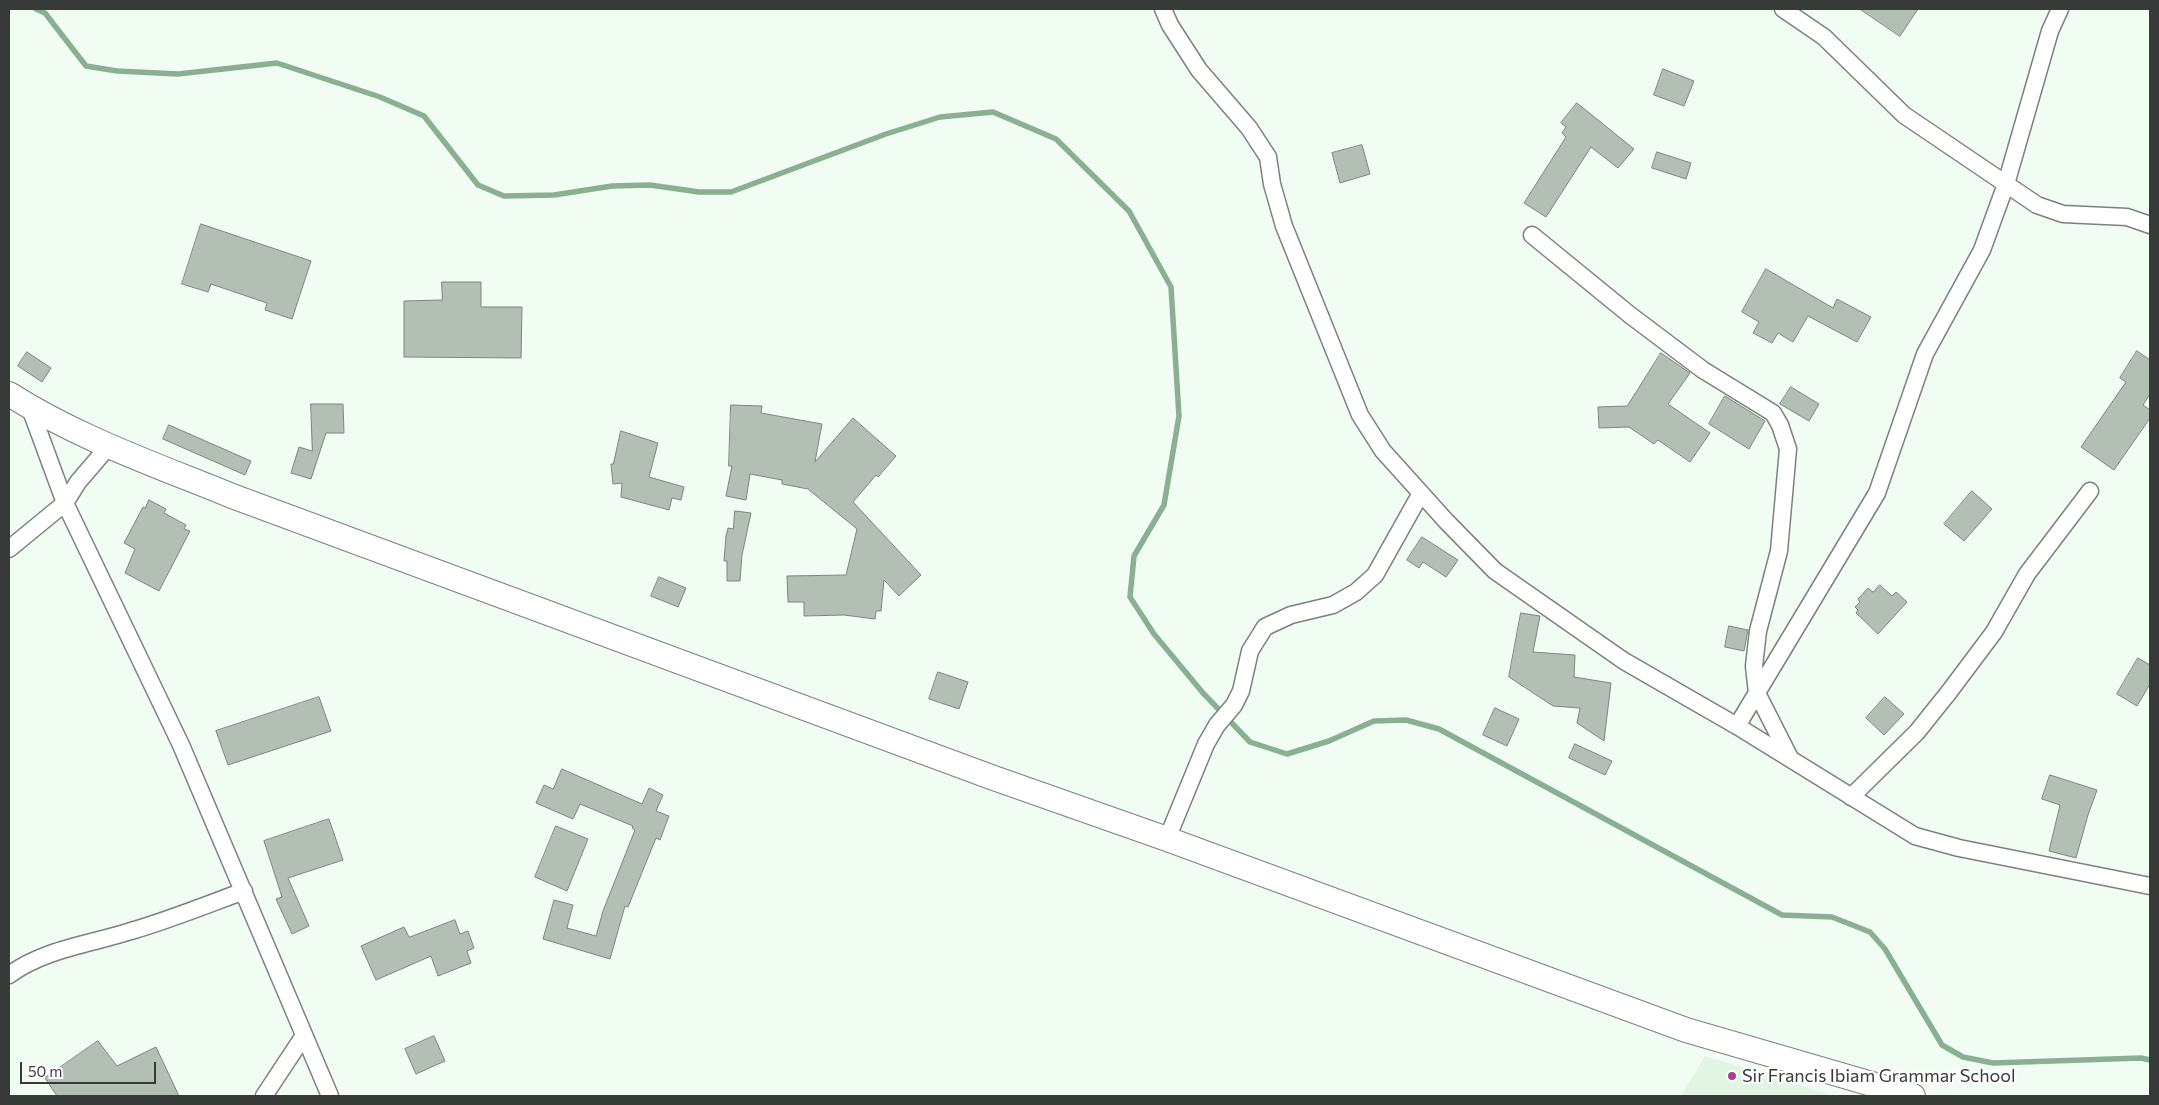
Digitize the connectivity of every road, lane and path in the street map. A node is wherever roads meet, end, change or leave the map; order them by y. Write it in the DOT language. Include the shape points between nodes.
graph roads {
  1 [pos="1163,9"];
  2 [pos="1783,9"];
  3 [pos="2060,9"];
  4 [pos="2006,184"];
  5 [pos="2150,225"];
  6 [pos="1532,234"];
  7 [pos="9,394"];
  8 [pos="30,408"];
  9 [pos="108,448"];
  10 [pos="2090,490"];
  11 [pos="1421,493"];
  12 [pos="65,503"];
  13 [pos="9,549"];
  14 [pos="1757,693"];
  15 [pos="1737,726"];
  16 [pos="1790,759"];
  17 [pos="1852,797"];
  18 [pos="1167,839"];
  19 [pos="2150,886"];
  20 [pos="244,891"];
  21 [pos="9,975"];
  22 [pos="303,1037"];
  23 [pos="264,1096"];
  24 [pos="330,1096"];
  25 [pos="1913,1096"];
  1 -- 11 [label="street" via="1199,70 1249,128 1268,157 1284,226 1360,415 1383,451"];
  2 -- 4 [label="street" via="1824,37 1904,115"];
  3 -- 4 [label="street" via="2050,31"];
  4 -- 5 [label="street" via="2037,205 2063,214 2126,217"];
  4 -- 14 [label="street" via="1982,250 1925,354 1877,493"];
  6 -- 14 [label="street" via="1703,370 1773,413 1780,425 1788,449 1780,551 1758,631 1754,666"];
  7 -- 8 [label="main road"];
  8 -- 9 [label="main road"];
  8 -- 12 [label="street"];
  9 -- 12 [label="street"];
  9 -- 18 [label="main road" via="981,773"];
  10 -- 17 [label="street" via="2032,566 1994,632 1949,692 1917,732"];
  11 -- 15 [label="street" via="1495,571 1624,660"];
  11 -- 18 [label="street" via="1375,575 1356,592 1333,605 1291,614 1265,627 1250,651 1241,691 1206,744"];
  12 -- 13 [label="street"];
  12 -- 20 [label="street" via="181,745"];
  14 -- 15 [label="street"];
  14 -- 16 [label="street"];
  15 -- 16 [label="street"];
  16 -- 17 [label="street"];
  17 -- 19 [label="street" via="1915,836 1959,848"];
  18 -- 25 [label="main road" via="1686,1030"];
  20 -- 21 [label="street" via="132,931 47,955"];
  20 -- 22 [label="street"];
  22 -- 23 [label="street"];
  22 -- 24 [label="street"];
}
